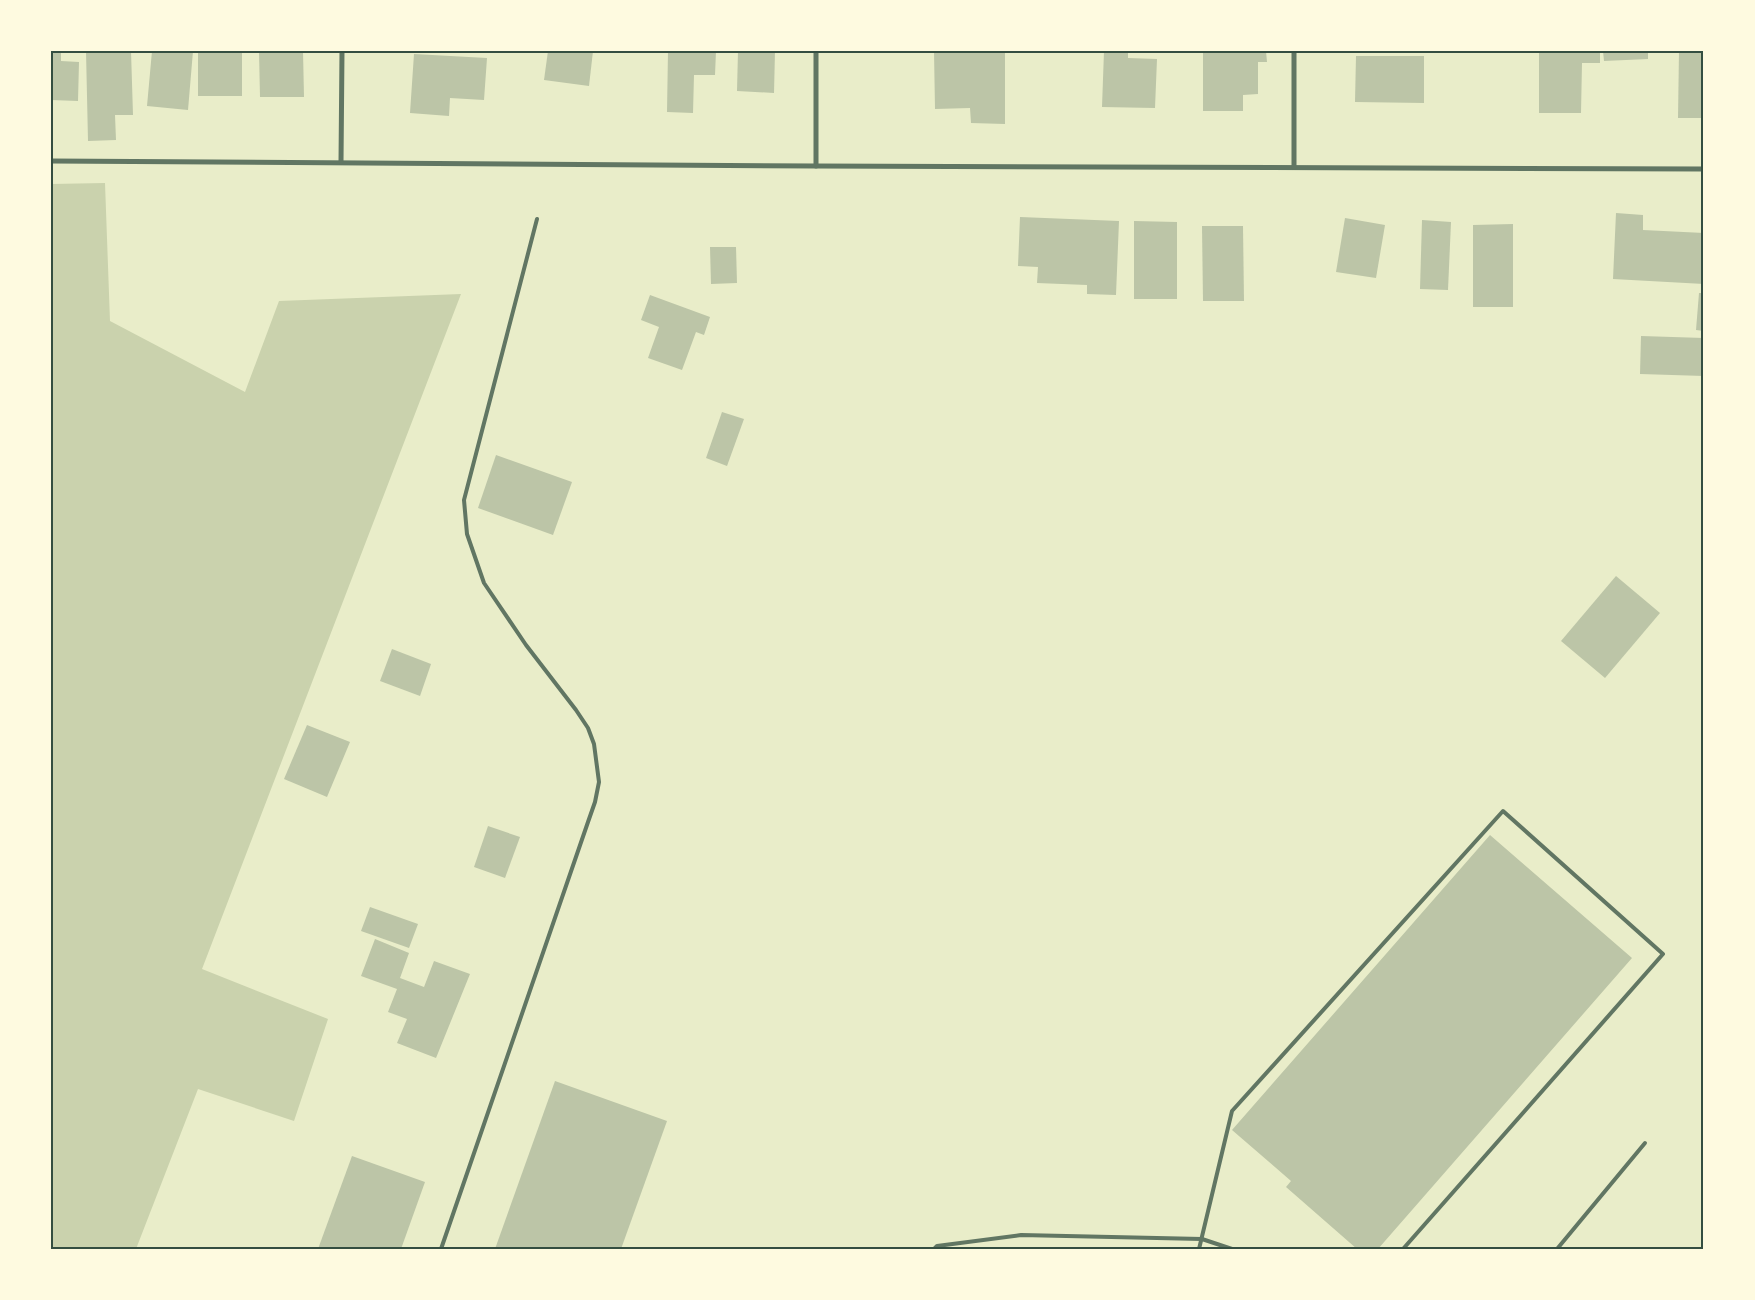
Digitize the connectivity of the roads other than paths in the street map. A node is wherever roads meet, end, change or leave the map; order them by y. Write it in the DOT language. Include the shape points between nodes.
graph roads {
  1 [pos="342,51"];
  2 [pos="816,51"];
  3 [pos="1294,51"];
  4 [pos="51,161"];
  5 [pos="341,162"];
  6 [pos="816,166"];
  7 [pos="1294,167"];
  8 [pos="1704,169"];
  9 [pos="537,219"];
  10 [pos="1646,1143"];
  11 [pos="1202,1239"];
  12 [pos="441,1249"];
  13 [pos="934,1249"];
  14 [pos="1199,1249"];
  15 [pos="1232,1249"];
  16 [pos="1402,1249"];
  17 [pos="1556,1249"];
  1 -- 5 [label="street"];
  2 -- 6 [label="street"];
  3 -- 7 [label="street"];
  4 -- 5 [label="street"];
  5 -- 6 [label="street"];
  6 -- 7 [label="street"];
  7 -- 8 [label="street"];
  9 -- 12 [label="lane" via="464,500 466,534 484,583 588,728 594,744 599,782 595,802"];
  10 -- 17 [label="lane"];
  11 -- 13 [label="lane" via="1021,1235"];
  11 -- 14 [label="lane"];
  11 -- 15 [label="lane"];
  11 -- 16 [label="lane" via="1232,1111 1503,811 1663,954"];
}
